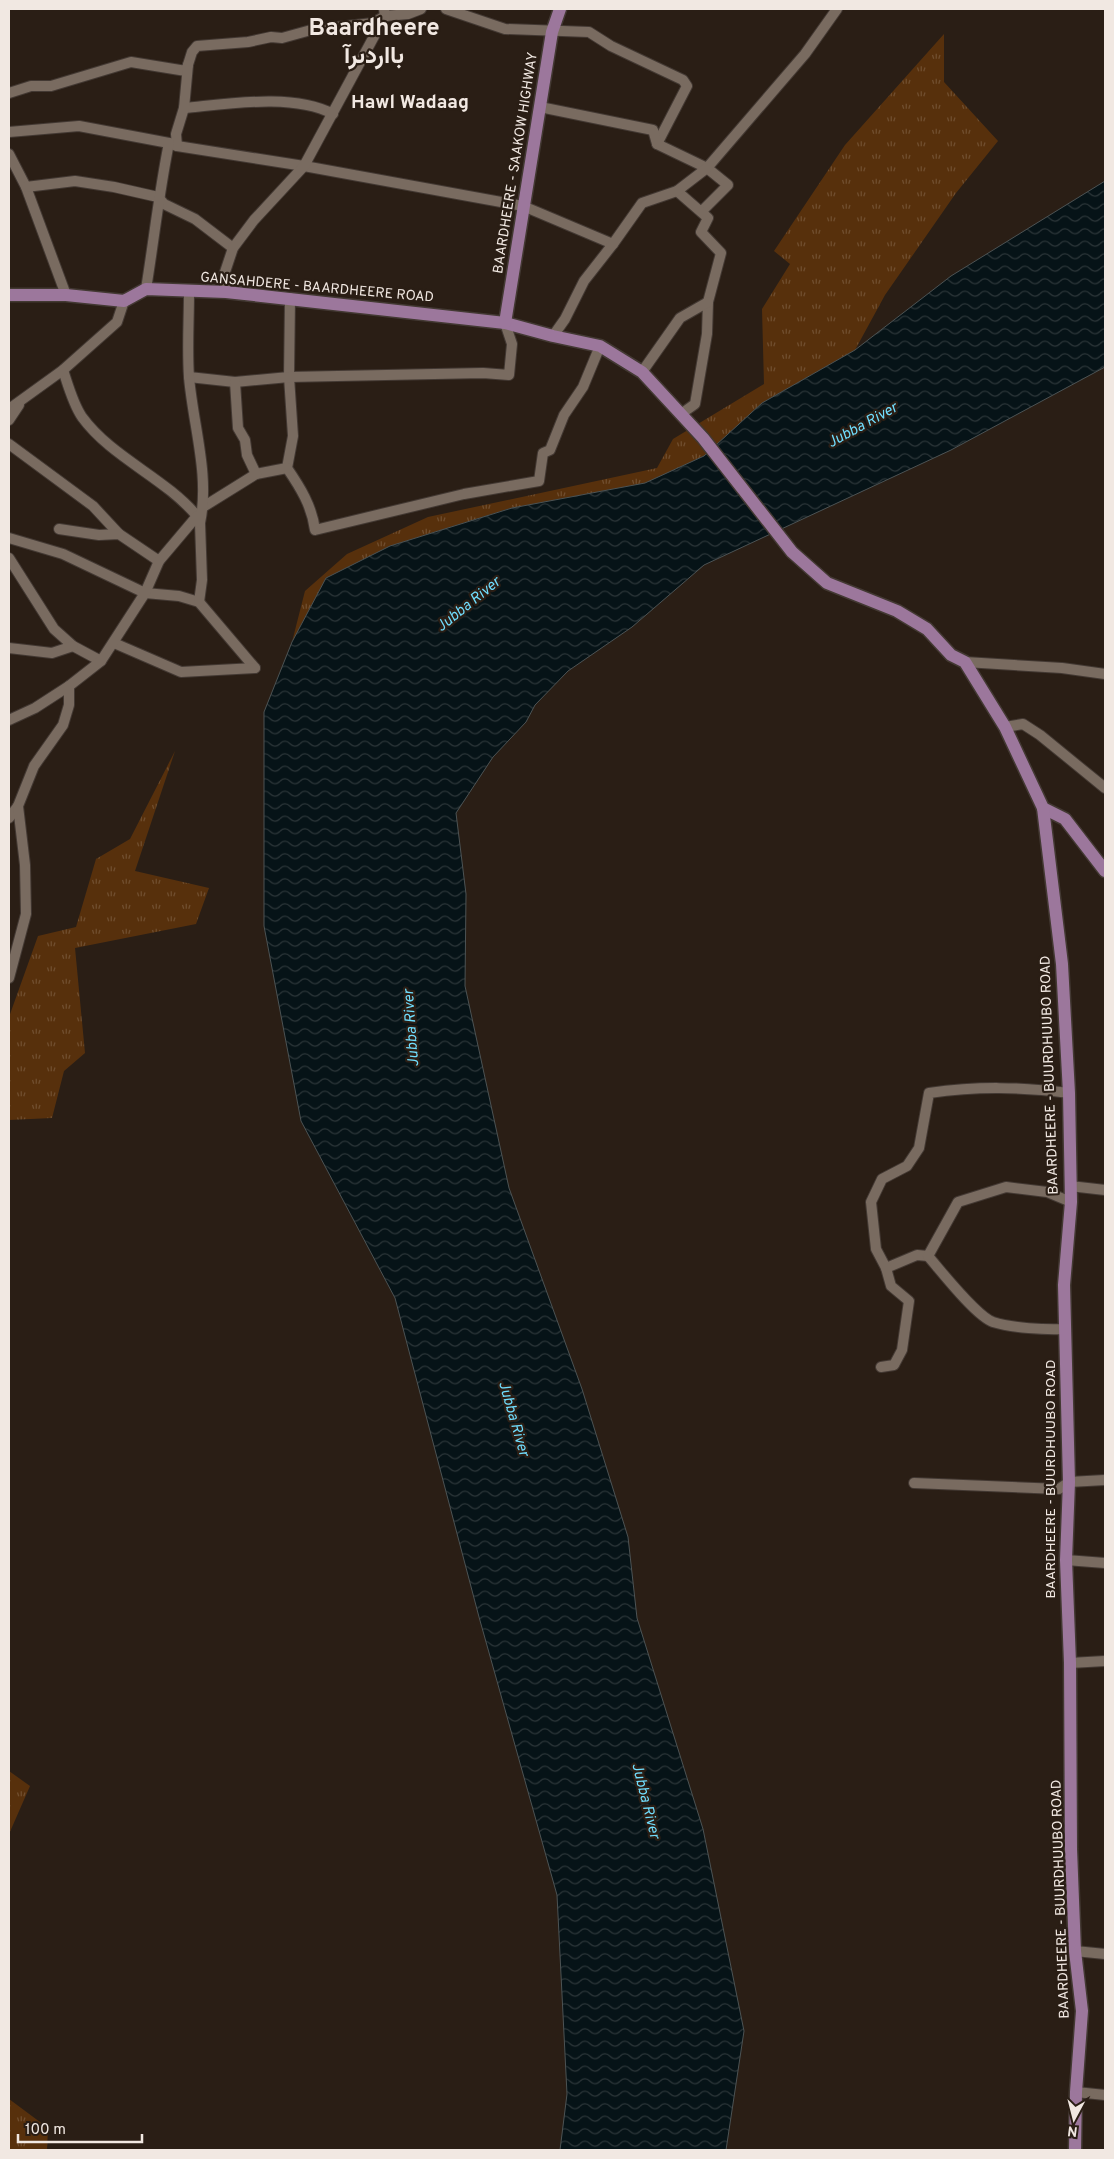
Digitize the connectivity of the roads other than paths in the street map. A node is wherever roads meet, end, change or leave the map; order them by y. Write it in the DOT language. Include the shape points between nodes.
graph roads {
  1 [pos="421,9"];
  2 [pos="446,9"];
  3 [pos="560,9"];
  4 [pos="837,9"];
  5 [pos="385,12"];
  6 [pos="552,32"];
  7 [pos="189,59"];
  8 [pos="9,93"];
  9 [pos="540,107"];
  10 [pos="184,108"];
  11 [pos="333,114"];
  12 [pos="9,132"];
  13 [pos="657,144"];
  14 [pos="173,145"];
  15 [pos="9,154"];
  16 [pos="304,166"];
  17 [pos="707,168"];
  18 [pos="26,187"];
  19 [pos="677,191"];
  20 [pos="158,198"];
  21 [pos="523,206"];
  22 [pos="702,211"];
  23 [pos="614,244"];
  24 [pos="233,248"];
  25 [pos="146,289"];
  26 [pos="189,292"];
  27 [pos="226,292"];
  28 [pos="9,295"];
  29 [pos="66,295"];
  30 [pos="290,298"];
  31 [pos="124,302"];
  32 [pos="708,302"];
  33 [pos="505,323"];
  34 [pos="553,336"];
  35 [pos="600,346"];
  36 [pos="63,370"];
  37 [pos="642,372"];
  38 [pos="189,376"];
  39 [pos="290,377"];
  40 [pos="235,382"];
  41 [pos="20,402"];
  42 [pos="9,409"];
  43 [pos="681,414"];
  44 [pos="9,420"];
  45 [pos="9,444"];
  46 [pos="287,468"];
  47 [pos="256,474"];
  48 [pos="204,507"];
  49 [pos="199,520"];
  50 [pos="59,530"];
  51 [pos="119,534"];
  52 [pos="9,538"];
  53 [pos="9,558"];
  54 [pos="159,561"];
  55 [pos="145,594"];
  56 [pos="199,602"];
  57 [pos="114,642"];
  58 [pos="73,646"];
  59 [pos="9,648"];
  60 [pos="100,662"];
  61 [pos="965,662"];
  62 [pos="1105,674"];
  63 [pos="69,686"];
  64 [pos="9,720"];
  65 [pos="1005,727"];
  66 [pos="1105,788"];
  67 [pos="18,806"];
  68 [pos="1043,808"];
  69 [pos="9,818"];
  70 [pos="1105,872"];
  71 [pos="9,978"];
  72 [pos="1069,1093"];
  73 [pos="1070,1186"];
  74 [pos="1105,1190"];
  75 [pos="1071,1202"];
  76 [pos="928,1256"];
  77 [pos="886,1268"];
  78 [pos="1065,1329"];
  79 [pos="881,1368"];
  80 [pos="1105,1480"];
  81 [pos="1069,1482"];
  82 [pos="914,1483"];
  83 [pos="1066,1560"];
  84 [pos="1105,1563"];
  85 [pos="1105,1661"];
  86 [pos="1070,1663"];
  87 [pos="1075,1950"];
  88 [pos="1105,1954"];
  89 [pos="1076,2092"];
  90 [pos="1105,2095"];
  91 [pos="1075,2150"];
  1 -- 5 [label="street" via="408,14"];
  2 -- 6 [label="street" via="505,30"];
  3 -- 6 [label="main road, BAARDHEERE - SAAKOW HIGHWAY"];
  4 -- 17 [label="street" via="805,54"];
  5 -- 7 [label="street" via="373,23 311,30 282,38 197,46"];
  5 -- 11 [label="street"];
  6 -- 9 [label="main road, BAARDHEERE - SAAKOW HIGHWAY"];
  6 -- 13 [label="street" via="589,32 683,80 687,86"];
  7 -- 8 [label="street" via="186,70 131,62 51,86 31,86"];
  7 -- 10 [label="street"];
  9 -- 13 [label="street" via="652,130"];
  9 -- 21 [label="main road, BAARDHEERE - SAAKOW HIGHWAY"];
  10 -- 11 [label="street" via="258,102 304,105"];
  10 -- 14 [label="street"];
  11 -- 16 [label="street"];
  12 -- 14 [label="street" via="79,126"];
  13 -- 17 [label="street"];
  14 -- 16 [label="street"];
  14 -- 20 [label="street"];
  15 -- 18 [label="street"];
  16 -- 21 [label="street"];
  16 -- 24 [label="street"];
  17 -- 19 [label="street"];
  17 -- 22 [label="street" via="728,185"];
  18 -- 20 [label="street" via="75,181"];
  18 -- 29 [label="street"];
  19 -- 22 [label="street"];
  19 -- 23 [label="street" via="642,203"];
  20 -- 24 [label="street" via="195,219"];
  20 -- 25 [label="street" via="157,225"];
  21 -- 23 [label="street"];
  21 -- 33 [label="main road, BAARDHEERE - SAAKOW HIGHWAY"];
  22 -- 32 [label="street" via="708,218 701,232 721,253"];
  23 -- 34 [label="street" via="584,281"];
  24 -- 27 [label="street" via="224,275"];
  25 -- 26 [label="main road, GANSAHDERE - BAARDHEERE ROAD"];
  25 -- 31 [label="main road"];
  26 -- 27 [label="main road, GANSAHDERE - BAARDHEERE ROAD"];
  26 -- 38 [label="street"];
  27 -- 30 [label="main road, GANSAHDERE - BAARDHEERE ROAD"];
  28 -- 29 [label="main road"];
  29 -- 31 [label="main road"];
  30 -- 33 [label="main road, GANSAHDERE - BAARDHEERE ROAD"];
  30 -- 39 [label="street"];
  31 -- 36 [label="street" via="117,322"];
  32 -- 37 [label="street" via="680,318"];
  32 -- 43 [label="street" via="707,334 695,404"];
  33 -- 34 [label="main road, GANSAHDERE - BAARDHEERE ROAD"];
  33 -- 39 [label="street" via="512,344 509,375"];
  34 -- 35 [label="main road, GANSAHDERE - BAARDHEERE ROAD"];
  35 -- 37 [label="main road, GANSAHDERE - BAARDHEERE ROAD"];
  35 -- 46 [label="street" via="583,387 560,423 550,450 543,453 539,481 464,494 316,530 303,492"];
  36 -- 41 [label="street"];
  36 -- 49 [label="street" via="80,415 102,440 183,499"];
  37 -- 43 [label="main road, GANSAHDERE - BAARDHEERE ROAD"];
  38 -- 40 [label="street"];
  38 -- 48 [label="street"];
  39 -- 40 [label="street"];
  39 -- 46 [label="street" via="293,436"];
  40 -- 47 [label="street" via="238,428"];
  41 -- 42 [label="street"];
  41 -- 44 [label="street"];
  43 -- 61 [label="main road, GANSAHDERE - BAARDHEERE ROAD" via="792,552 827,583 897,611 927,629 951,655"];
  45 -- 51 [label="street" via="93,506"];
  46 -- 47 [label="street"];
  47 -- 48 [label="street"];
  48 -- 49 [label="street"];
  49 -- 54 [label="street"];
  49 -- 56 [label="street" via="202,580"];
  50 -- 51 [label="street"];
  51 -- 54 [label="street"];
  52 -- 55 [label="street" via="63,554"];
  53 -- 58 [label="street" via="54,629"];
  54 -- 55 [label="street"];
  55 -- 56 [label="street" via="179,596"];
  55 -- 57 [label="street"];
  56 -- 57 [label="street" via="255,668 181,672"];
  57 -- 60 [label="street"];
  58 -- 59 [label="street" via="52,653"];
  58 -- 60 [label="street"];
  60 -- 63 [label="street"];
  61 -- 62 [label="street"];
  61 -- 65 [label="main road, BAARDHEERE - BUURDHUUBO ROAD"];
  63 -- 64 [label="street"];
  63 -- 67 [label="street" via="69,705 63,724 34,766"];
  65 -- 66 [label="street" via="1023,724"];
  65 -- 68 [label="main road, BAARDHEERE - BUURDHUUBO ROAD"];
  67 -- 69 [label="street"];
  67 -- 71 [label="street" via="25,865 26,914"];
  68 -- 70 [label="main road" via="1065,819"];
  68 -- 72 [label="main road, BAARDHEERE - BUURDHUUBO ROAD" via="1062,964"];
  72 -- 73 [label="main road, BAARDHEERE - BUURDHUUBO ROAD"];
  72 -- 77 [label="street" via="972,1087 929,1093 920,1148 906,1166 882,1179 871,1202 876,1249"];
  73 -- 74 [label="street"];
  73 -- 75 [label="main road, BAARDHEERE - BUURDHUUBO ROAD"];
  75 -- 76 [label="street" via="1047,1192 1006,1187 958,1202"];
  75 -- 78 [label="main road, BAARDHEERE - BUURDHUUBO ROAD" via="1064,1285"];
  76 -- 77 [label="street" via="917,1255"];
  76 -- 78 [label="street" via="992,1322 1039,1330"];
  77 -- 79 [label="street" via="891,1286 909,1301 902,1350 894,1366"];
  78 -- 81 [label="main road, BAARDHEERE - BUURDHUUBO ROAD"];
  80 -- 81 [label="street"];
  81 -- 82 [label="street" via="1059,1489"];
  81 -- 83 [label="main road, BAARDHEERE - BUURDHUUBO ROAD"];
  83 -- 84 [label="street"];
  83 -- 86 [label="main road, BAARDHEERE - BUURDHUUBO ROAD"];
  85 -- 86 [label="street"];
  86 -- 87 [label="main road, BAARDHEERE - BUURDHUUBO ROAD"];
  87 -- 88 [label="street"];
  87 -- 89 [label="main road, BAARDHEERE - BUURDHUUBO ROAD" via="1082,2012"];
  89 -- 90 [label="street"];
  89 -- 91 [label="main road, BAARDHEERE - BUURDHUUBO ROAD"];
}
